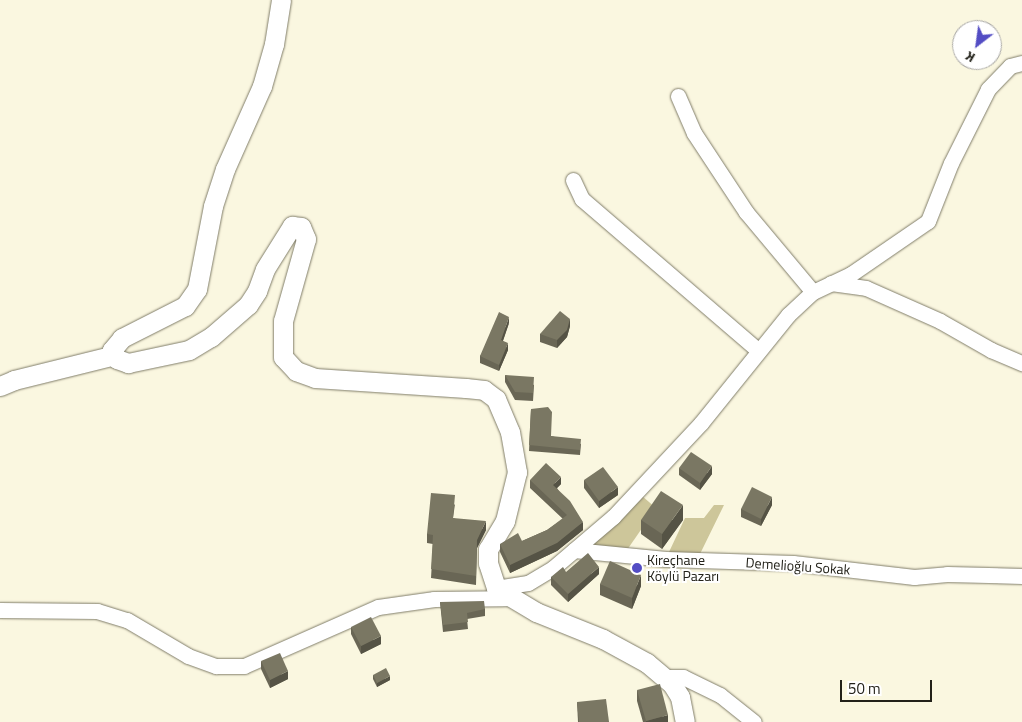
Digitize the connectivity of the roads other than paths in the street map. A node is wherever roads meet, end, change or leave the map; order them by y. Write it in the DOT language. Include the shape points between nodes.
graph roads {
  1 [pos="281,0"];
  2 [pos="1022,62"];
  3 [pos="678,96"];
  4 [pos="573,180"];
  5 [pos="831,283"];
  6 [pos="813,292"];
  7 [pos="759,352"];
  8 [pos="115,355"];
  9 [pos="1022,363"];
  10 [pos="0,386"];
  11 [pos="574,550"];
  12 [pos="1022,576"];
  13 [pos="504,593"];
  14 [pos="0,610"];
  15 [pos="664,677"];
  16 [pos="685,722"];
  17 [pos="754,722"];
  1 -- 8 [label="street" via="274,44 262,86 225,169 213,206 197,289 185,306 122,338 112,350"];
  2 -- 5 [label="street" via="1010,66 988,89 951,163 928,221 851,274"];
  3 -- 6 [label="street" via="694,133 746,212"];
  4 -- 7 [label="street" via="582,199"];
  5 -- 6 [label="street"];
  5 -- 9 [label="street" via="866,288 940,320 991,350"];
  6 -- 7 [label="street" via="788,315"];
  7 -- 11 [label="street" via="701,423 613,517"];
  8 -- 10 [label="street"];
  8 -- 13 [label="street" via="128,363 189,350 211,337 248,305 265,269 292,226 301,227 306,239 283,322 282,341 283,357 296,371 315,378 484,390 496,399 504,413 517,472 505,521 488,549 488,563"];
  11 -- 12 [label="street, Demelioğlu Sokak" via="666,559 794,563 914,577 947,574"];
  11 -- 13 [label="street" via="528,583"];
  13 -- 14 [label="street" via="378,607 244,666 216,666 188,656 126,620 97,611"];
  13 -- 15 [label="street" via="536,612 602,639 647,663"];
  15 -- 16 [label="street" via="680,698"];
  15 -- 17 [label="street" via="683,677 720,695"];
}
